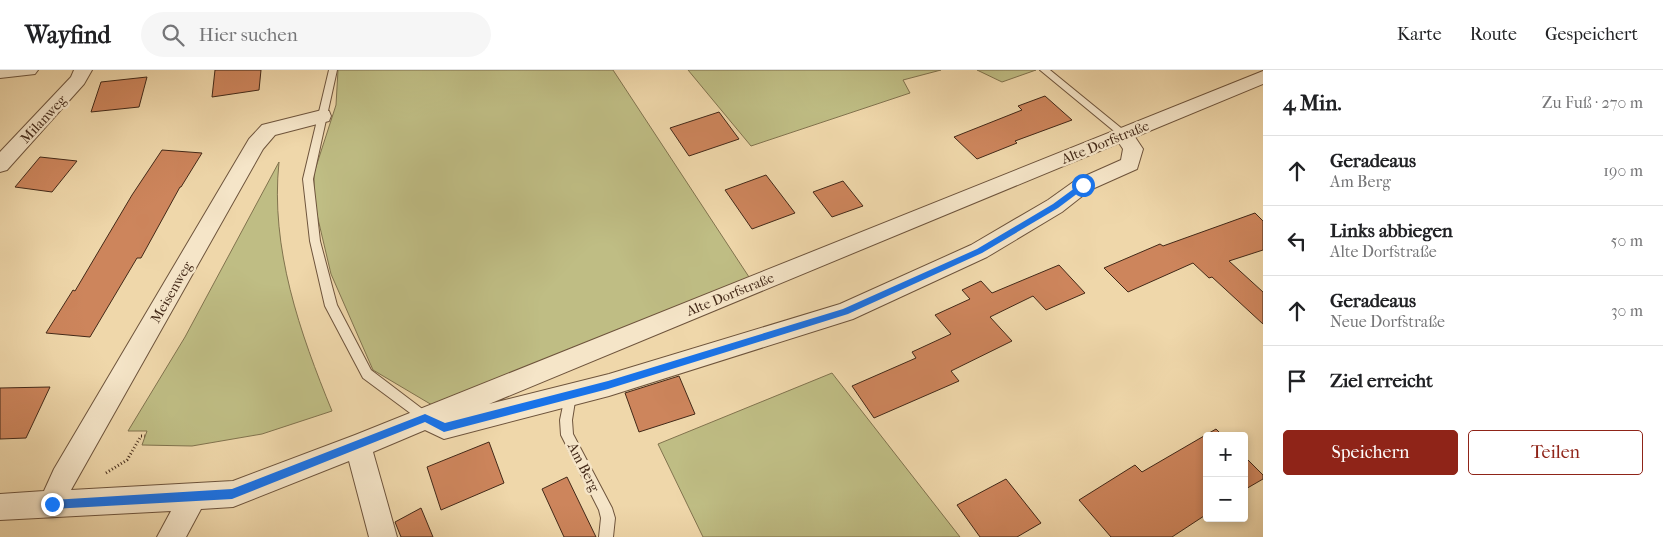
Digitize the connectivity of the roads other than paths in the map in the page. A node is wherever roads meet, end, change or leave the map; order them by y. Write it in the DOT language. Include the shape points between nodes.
graph roads {
  1 [pos="30,70"];
  2 [pos="83,70"];
  3 [pos="333,70"];
  4 [pos="1044,70"];
  5 [pos="0,72"];
  6 [pos="1263,77"];
  7 [pos="322,116"];
  8 [pos="1123,134"];
  9 [pos="0,165"];
  10 [pos="570,396"];
  11 [pos="425,418"];
  12 [pos="358,446"];
  13 [pos="193,497"];
  14 [pos="52,504"];
  15 [pos="0,507"];
  16 [pos="171,537"];
  17 [pos="383,537"];
  18 [pos="606,537"];
  1 -- 5 [label="street"];
  2 -- 9 [label="street, Milanweg" via="78,80"];
  3 -- 7 [label="lane"];
  4 -- 8 [label="lane"];
  6 -- 8 [label="street, Alte Dorfstraße"];
  7 -- 11 [label="lane" via="308,179 315,240 331,306 367,374"];
  7 -- 14 [label="street, Meisenweg" via="269,130 256,144 62,478"];
  8 -- 10 [label="street" via="1133,149 1130,164 1083,185 1055,206 973,254 845,312"];
  8 -- 11 [label="street, Alte Dorfstraße"];
  10 -- 11 [label="street" via="444,428"];
  10 -- 18 [label="lane, Am Berg" via="566,420 568,435 605,508 608,518"];
  11 -- 12 [label="street, Alte Dorfstraße"];
  12 -- 13 [label="street, Alte Dorfstraße" via="232,494"];
  12 -- 17 [label="street"];
  13 -- 14 [label="street, Alte Dorfstraße"];
  13 -- 16 [label="street"];
  14 -- 15 [label="street, Alte Dorfstraße"];
}
